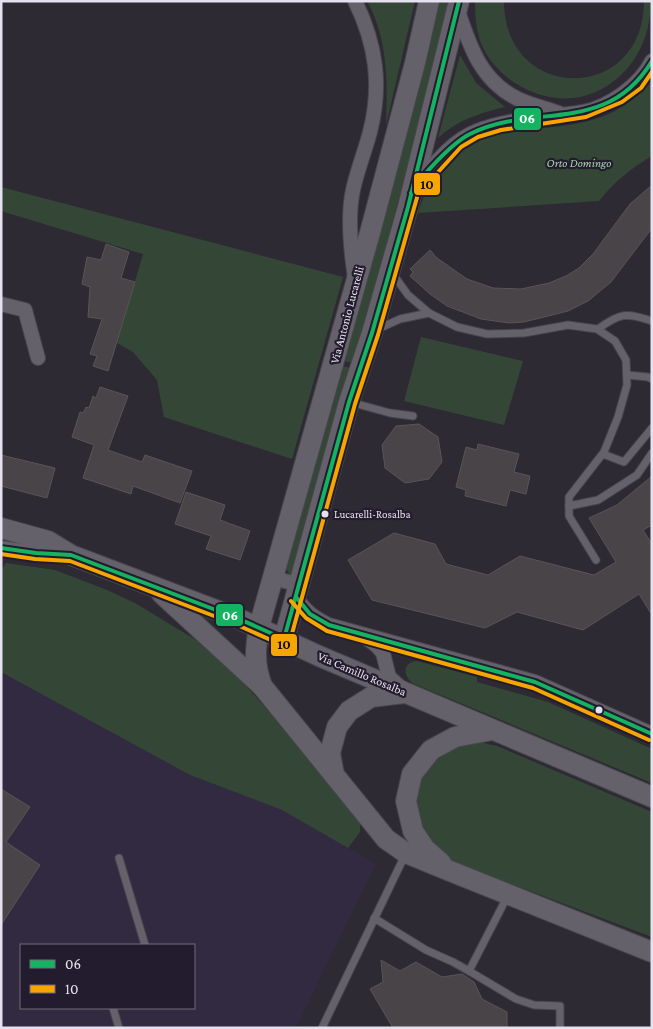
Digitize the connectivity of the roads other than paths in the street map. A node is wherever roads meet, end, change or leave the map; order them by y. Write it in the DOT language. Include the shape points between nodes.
graph roads {
  1 [pos="355,1"];
  2 [pos="429,1"];
  3 [pos="459,6"];
  4 [pos="652,61"];
  5 [pos="562,114"];
  6 [pos="412,191"];
  7 [pos="390,269"];
  8 [pos="355,284"];
  9 [pos="1,304"];
  10 [pos="429,313"];
  11 [pos="652,321"];
  12 [pos="598,329"];
  13 [pos="372,333"];
  14 [pos="38,358"];
  15 [pos="626,375"];
  16 [pos="652,379"];
  17 [pos="349,402"];
  18 [pos="413,416"];
  19 [pos="652,428"];
  20 [pos="652,453"];
  21 [pos="603,454"];
  22 [pos="569,506"];
  23 [pos="3,541"];
  24 [pos="596,560"];
  25 [pos="274,578"];
  26 [pos="153,586"];
  27 [pos="298,591"];
  28 [pos="259,627"];
  29 [pos="361,634"];
  30 [pos="284,639"];
  31 [pos="262,686"];
  32 [pos="406,693"];
  33 [pos="492,730"];
  34 [pos="652,734"];
  35 [pos="335,776"];
  36 [pos="652,797"];
  37 [pos="406,853"];
  38 [pos="119,858"];
  39 [pos="450,871"];
  40 [pos="508,895"];
  41 [pos="374,918"];
  42 [pos="145,944"];
  43 [pos="652,952"];
  44 [pos="469,971"];
  45 [pos="113,1009"];
  46 [pos="119,1028"];
  47 [pos="322,1028"];
  48 [pos="560,1028"];
  1 -- 8 [label="street" via="366,24 376,73 371,130 352,191 351,257"];
  2 -- 8 [label="street, Via Antonio Lucarelli"];
  3 -- 5 [label="street" via="472,53 487,76 508,94"];
  3 -- 6 [label="street"];
  4 -- 5 [label="street" via="636,83 619,97 584,112"];
  5 -- 6 [label="street" via="476,131 457,142"];
  6 -- 7 [label="street"];
  7 -- 10 [label="lane" via="408,296"];
  7 -- 13 [label="street"];
  8 -- 25 [label="street, Via Antonio Lucarelli"];
  9 -- 14 [label="street" via="25,310"];
  10 -- 12 [label="lane" via="457,328 487,334 524,333 568,325"];
  10 -- 13 [label="lane" via="400,319"];
  11 -- 12 [label="lane" via="633,314 612,318"];
  12 -- 15 [label="lane" via="615,341 626,360"];
  13 -- 17 [label="street"];
  15 -- 16 [label="lane"];
  15 -- 21 [label="lane" via="627,385 618,417"];
  17 -- 18 [label="lane"];
  17 -- 27 [label="street"];
  19 -- 21 [label="lane" via="624,462"];
  20 -- 22 [label="lane" via="638,475 598,500"];
  21 -- 22 [label="lane" via="569,497"];
  22 -- 24 [label="lane" via="569,516"];
  23 -- 26 [label="street, Via Camillo Rosalba" via="48,541 71,555"];
  25 -- 27 [label="street"];
  25 -- 28 [label="street, Via Antonio Lucarelli"];
  26 -- 28 [label="street, Via Camillo Rosalba"];
  26 -- 31 [label="street"];
  27 -- 29 [label="street" via="305,611 318,620"];
  27 -- 30 [label="street"];
  28 -- 30 [label="street, Via Camillo Rosalba"];
  28 -- 31 [label="street, Via Antonio Lucarelli" via="256,668"];
  29 -- 32 [label="street" via="376,645 388,676"];
  29 -- 34 [label="street" via="535,682"];
  30 -- 32 [label="street, Via Camillo Rosalba"];
  31 -- 35 [label="street"];
  32 -- 33 [label="street, Via Camillo Rosalba"];
  32 -- 35 [label="street" via="371,697 349,711 337,727 330,753"];
  33 -- 36 [label="street, Via Camillo Rosalba"];
  33 -- 39 [label="street" via="455,737 431,750 412,774 406,801 413,831 425,849"];
  35 -- 37 [label="street" via="386,839"];
  37 -- 39 [label="street"];
  37 -- 41 [label="lane"];
  38 -- 42 [label="lane"];
  39 -- 40 [label="street"];
  40 -- 43 [label="street"];
  40 -- 44 [label="lane"];
  41 -- 44 [label="lane" via="426,950"];
  41 -- 47 [label="lane"];
  44 -- 48 [label="lane" via="516,999 534,1005 560,1006"];
  45 -- 46 [label="lane"];
}
